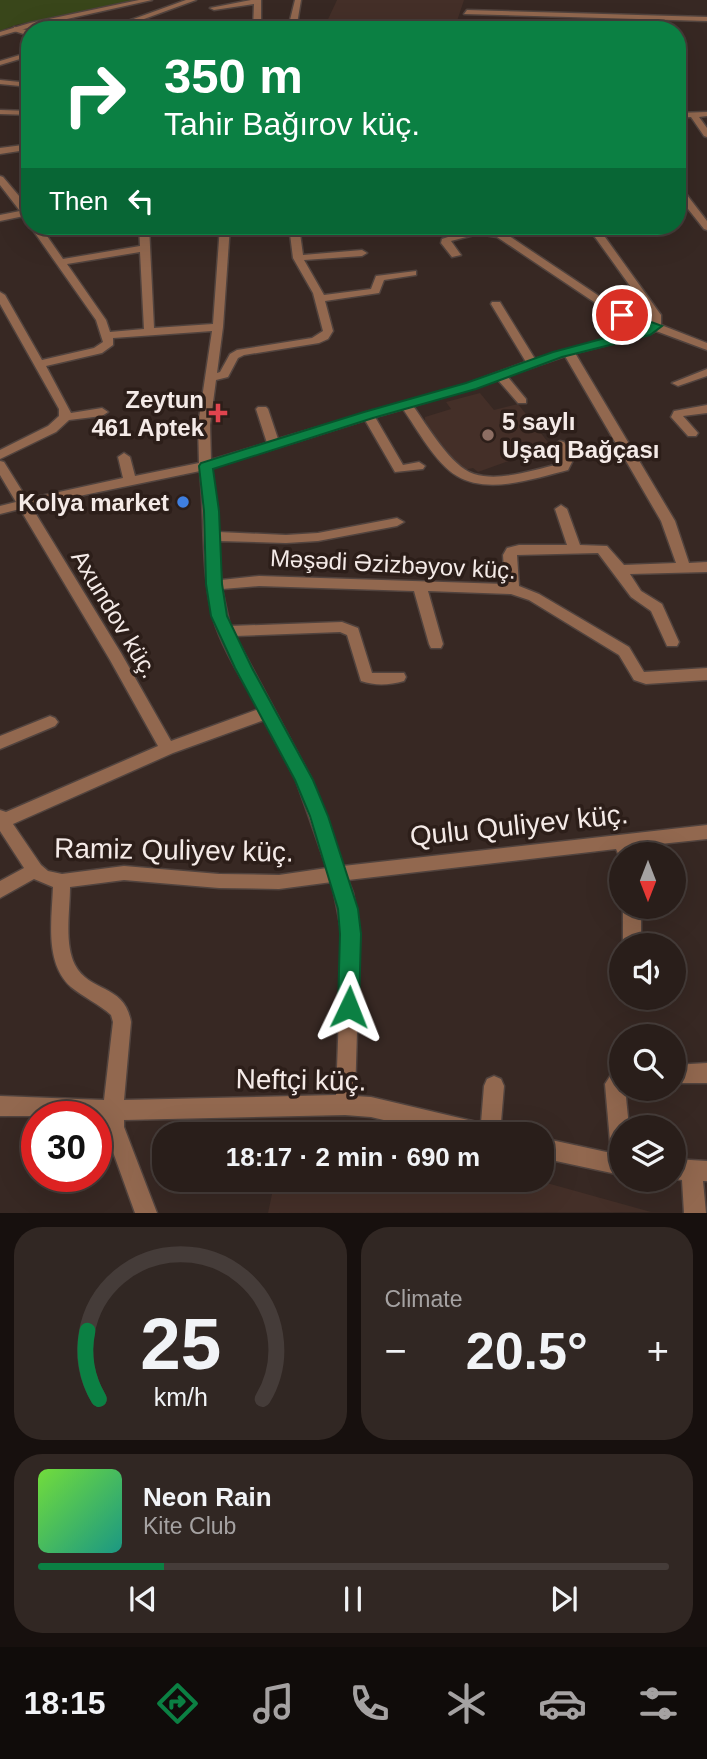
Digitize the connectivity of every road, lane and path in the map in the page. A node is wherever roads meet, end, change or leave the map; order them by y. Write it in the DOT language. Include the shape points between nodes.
graph roads {
  1 [pos="149,0"];
  2 [pos="193,0"];
  3 [pos="298,0"];
  4 [pos="258,1"];
  5 [pos="214,8"];
  6 [pos="467,12"];
  7 [pos="526,12"];
  8 [pos="707,19"];
  9 [pos="55,20"];
  10 [pos="51,21"];
  11 [pos="132,21"];
  12 [pos="257,21"];
  13 [pos="294,21"];
  14 [pos="528,21"];
  15 [pos="21,28"];
  16 [pos="17,29"];
  17 [pos="21,31"];
  18 [pos="0,34"];
  19 [pos="21,59"];
  20 [pos="0,64"];
  21 [pos="0,82"];
  22 [pos="21,84"];
  23 [pos="0,111"];
  24 [pos="21,112"];
  25 [pos="686,114"];
  26 [pos="694,114"];
  27 [pos="707,114"];
  28 [pos="707,134"];
  29 [pos="21,148"];
  30 [pos="0,152"];
  31 [pos="0,179"];
  32 [pos="686,200"];
  33 [pos="21,205"];
  34 [pos="21,215"];
  35 [pos="0,218"];
  36 [pos="707,227"];
  37 [pos="41,235"];
  38 [pos="145,235"];
  39 [pos="224,235"];
  40 [pos="295,235"];
  41 [pos="456,235"];
  42 [pos="505,235"];
  43 [pos="598,235"];
  44 [pos="146,248"];
  45 [pos="362,253"];
  46 [pos="456,255"];
  47 [pos="298,258"];
  48 [pos="60,262"];
  49 [pos="412,273"];
  50 [pos="0,295"];
  51 [pos="320,299"];
  52 [pos="496,304"];
  53 [pos="656,326"];
  54 [pos="218,327"];
  55 [pos="149,331"];
  56 [pos="108,335"];
  57 [pos="707,347"];
  58 [pos="568,351"];
  59 [pos="533,363"];
  60 [pos="38,364"];
  61 [pos="707,372"];
  62 [pos="501,376"];
  63 [pos="211,377"];
  64 [pos="678,383"];
  65 [pos="522,401"];
  66 [pos="406,404"];
  67 [pos="262,409"];
  68 [pos="707,409"];
  69 [pos="102,412"];
  70 [pos="368,415"];
  71 [pos="65,417"];
  72 [pos="692,433"];
  73 [pos="273,444"];
  74 [pos="559,445"];
  75 [pos="0,455"];
  76 [pos="124,457"];
  77 [pos="0,465"];
  78 [pos="206,466"];
  79 [pos="419,466"];
  80 [pos="130,481"];
  81 [pos="22,504"];
  82 [pos="561,509"];
  83 [pos="0,510"];
  84 [pos="397,522"];
  85 [pos="212,536"];
  86 [pos="574,547"];
  87 [pos="707,567"];
  88 [pos="684,568"];
  89 [pos="620,570"];
  90 [pos="214,584"];
  91 [pos="420,586"];
  92 [pos="512,589"];
  93 [pos="226,631"];
  94 [pos="672,642"];
  95 [pos="436,644"];
  96 [pos="707,674"];
  97 [pos="399,677"];
  98 [pos="268,712"];
  99 [pos="50,722"];
  100 [pos="0,743"];
  101 [pos="167,749"];
  102 [pos="1,820"];
  103 [pos="707,832"];
  104 [pos="652,842"];
  105 [pos="609,848"];
  106 [pos="35,870"];
  107 [pos="336,873"];
  108 [pos="62,881"];
  109 [pos="0,890"];
  110 [pos="707,1073"];
  111 [pos="686,1074"];
  112 [pos="494,1086"];
  113 [pos="345,1105"];
  114 [pos="0,1106"];
  115 [pos="113,1110"];
  116 [pos="434,1122"];
  117 [pos="491,1122"];
  118 [pos="554,1150"];
  119 [pos="609,1162"];
  120 [pos="691,1170"];
  121 [pos="146,1213"];
  122 [pos="695,1213"];
  1 -- 9 [label="street"];
  2 -- 11 [label="street"];
  3 -- 13 [label="street"];
  4 -- 5 [label="street"];
  4 -- 12 [label="street"];
  6 -- 7 [label="street"];
  7 -- 8 [label="street" via="613,12 651,21"];
  7 -- 14 [label="street"];
  9 -- 10 [label="street"];
  15 -- 16 [label="street"];
  16 -- 17 [label="street"];
  16 -- 18 [label="street"];
  19 -- 20 [label="street"];
  21 -- 22 [label="street"];
  23 -- 24 [label="street"];
  25 -- 26 [label="street"];
  26 -- 27 [label="street"];
  26 -- 28 [label="street"];
  29 -- 30 [label="street"];
  31 -- 33 [label="street"];
  32 -- 36 [label="street"];
  34 -- 35 [label="street"];
  37 -- 48 [label="street"];
  38 -- 44 [label="street"];
  39 -- 54 [label="street"];
  40 -- 47 [label="street"];
  41 -- 46 [label="street" via="446,243"];
  42 -- 53 [label="street" via="613,310"];
  43 -- 53 [label="street" via="656,315"];
  44 -- 48 [label="street"];
  44 -- 55 [label="street"];
  45 -- 47 [label="street"];
  47 -- 51 [label="street"];
  48 -- 56 [label="street"];
  49 -- 51 [label="street" via="380,278 375,291"];
  50 -- 60 [label="street"];
  51 -- 63 [label="street" via="328,331 324,337 241,352 224,375"];
  52 -- 59 [label="street"];
  53 -- 57 [label="street"];
  53 -- 58 [label="street"];
  54 -- 55 [label="street"];
  54 -- 63 [label="street"];
  55 -- 56 [label="street"];
  56 -- 60 [label="street" via="109,343 98,351"];
  58 -- 59 [label="street"];
  58 -- 88 [label="street" via="668,522"];
  59 -- 62 [label="street"];
  60 -- 71 [label="street" via="65,409"];
  61 -- 64 [label="street"];
  62 -- 65 [label="street"];
  62 -- 66 [label="street"];
  63 -- 78 [label="street" via="204,425"];
  66 -- 70 [label="street"];
  66 -- 74 [label="street" via="459,471 472,477 509,478 564,467 568,458"];
  67 -- 73 [label="street"];
  68 -- 72 [label="street" via="678,413"];
  69 -- 71 [label="street"];
  70 -- 73 [label="street"];
  70 -- 79 [label="street" via="399,470"];
  71 -- 75 [label="street" via="52,429"];
  73 -- 78 [label="street"];
  76 -- 80 [label="street"];
  77 -- 81 [label="street, Axundov küç."];
  78 -- 80 [label="street"];
  78 -- 85 [label="street"];
  80 -- 81 [label="street"];
  81 -- 83 [label="street"];
  81 -- 101 [label="street, Axundov küç."];
  82 -- 86 [label="street"];
  84 -- 85 [label="street" via="318,537"];
  85 -- 90 [label="street"];
  86 -- 89 [label="street" via="602,549"];
  86 -- 92 [label="street" via="512,551"];
  87 -- 88 [label="street"];
  88 -- 89 [label="street"];
  89 -- 94 [label="street" via="636,594 657,608"];
  90 -- 91 [label="street, Məşədi Əzizbəyov küç." via="259,580"];
  90 -- 93 [label="street"];
  91 -- 92 [label="street, Məşədi Əzizbəyov küç."];
  91 -- 95 [label="street"];
  92 -- 96 [label="street, Məşədi Əzizbəyov küç." via="534,597 624,651 639,676"];
  93 -- 97 [label="street" via="342,627 353,632 366,677"];
  93 -- 98 [label="street"];
  98 -- 101 [label="street"];
  98 -- 107 [label="street" via="304,780"];
  99 -- 100 [label="street"];
  101 -- 102 [label="street"];
  102 -- 106 [label="street, Ramiz Quliyev küç."];
  103 -- 104 [label="street, Qulu Quliyev küç."];
  105 -- 107 [label="street, Qulu Quliyev küç."];
  106 -- 108 [label="street, Ramiz Quliyev küç."];
  106 -- 109 [label="street"];
  107 -- 108 [label="street, Ramiz Quliyev küç." via="254,882 112,873"];
  107 -- 113 [label="street" via="351,934"];
  108 -- 115 [label="street" via="66,969 120,1010"];
  110 -- 111 [label="street"];
  112 -- 117 [label="street"];
  113 -- 115 [label="street, Neftçi küç."];
  113 -- 116 [label="street, Neftçi küç."];
  114 -- 115 [label="street, Neftçi küç."];
  115 -- 121 [label="street" via="120,1146"];
  118 -- 119 [label="street"];
  120 -- 122 [label="street"];
}
